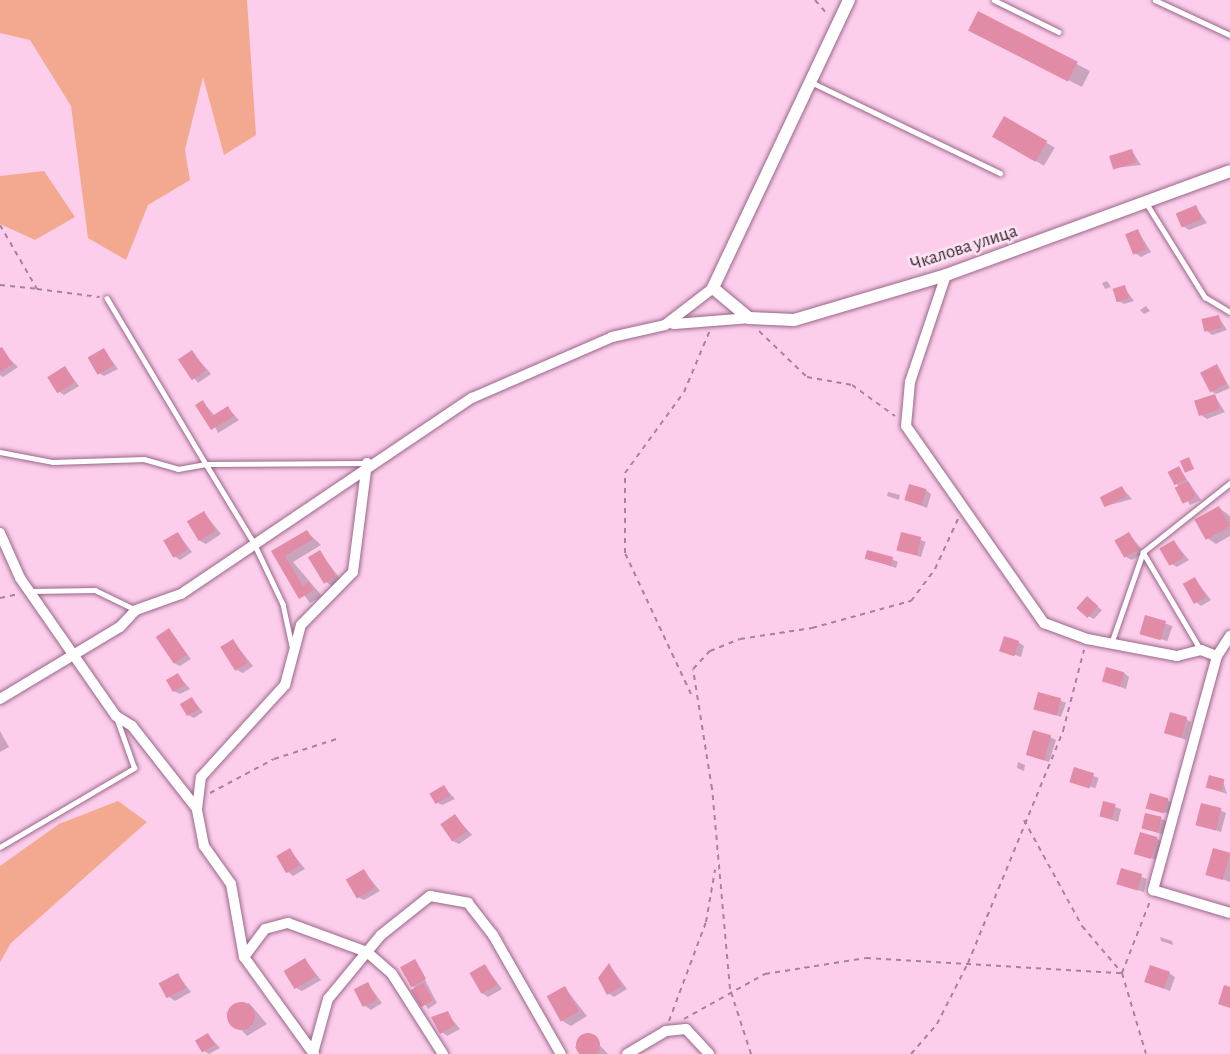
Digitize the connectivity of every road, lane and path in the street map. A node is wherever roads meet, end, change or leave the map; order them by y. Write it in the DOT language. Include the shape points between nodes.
graph roads {
  1 [pos="815,0"];
  2 [pos="849,0"];
  3 [pos="994,0"];
  4 [pos="1156,0"];
  5 [pos="838,24"];
  6 [pos="1059,32"];
  7 [pos="1230,35"];
  8 [pos="810,82"];
  9 [pos="1230,171"];
  10 [pos="1000,173"];
  11 [pos="1146,203"];
  12 [pos="0,225"];
  13 [pos="946,275"];
  14 [pos="0,285"];
  15 [pos="713,288"];
  16 [pos="37,289"];
  17 [pos="107,298"];
  18 [pos="1230,312"];
  19 [pos="749,318"];
  20 [pos="665,325"];
  21 [pos="710,328"];
  22 [pos="906,426"];
  23 [pos="0,452"];
  24 [pos="367,463"];
  25 [pos="206,464"];
  26 [pos="1230,483"];
  27 [pos="961,501"];
  28 [pos="0,533"];
  29 [pos="254,543"];
  30 [pos="1143,552"];
  31 [pos="30,591"];
  32 [pos="0,598"];
  33 [pos="136,610"];
  34 [pos="1230,635"];
  35 [pos="1087,639"];
  36 [pos="1112,641"];
  37 [pos="1201,650"];
  38 [pos="76,652"];
  39 [pos="294,654"];
  40 [pos="1217,656"];
  41 [pos="693,698"];
  42 [pos="0,699"];
  43 [pos="116,716"];
  44 [pos="340,738"];
  45 [pos="197,809"];
  46 [pos="1023,819"];
  47 [pos="0,847"];
  48 [pos="716,866"];
  49 [pos="1153,890"];
  50 [pos="1230,913"];
  51 [pos="367,952"];
  52 [pos="244,957"];
  53 [pos="968,963"];
  54 [pos="1122,973"];
  55 [pos="730,989"];
  56 [pos="666,1031"];
  57 [pos="313,1053"];
  58 [pos="443,1054"];
  59 [pos="561,1054"];
  60 [pos="627,1054"];
  61 [pos="709,1054"];
  62 [pos="751,1054"];
  63 [pos="911,1054"];
  64 [pos="1146,1054"];
  1 -- 5 [label="path"];
  2 -- 5 [label="street"];
  3 -- 6 [label="lane"];
  4 -- 7 [label="lane"];
  5 -- 8 [label="street"];
  8 -- 10 [label="lane"];
  8 -- 15 [label="street"];
  9 -- 11 [label="street, Чкалова улица"];
  11 -- 13 [label="street, Чкалова улица"];
  11 -- 18 [label="lane" via="1205,297"];
  12 -- 16 [label="path"];
  13 -- 19 [label="street, Чкалова улица" via="794,320"];
  13 -- 22 [label="street" via="910,382"];
  14 -- 16 [label="path"];
  15 -- 19 [label="street" via="723,302"];
  15 -- 20 [label="street"];
  16 -- 17 [label="path"];
  17 -- 25 [label="lane"];
  19 -- 20 [label="street"];
  19 -- 22 [label="path" via="789,365 807,377 852,385"];
  20 -- 24 [label="street" via="612,337 506,380"];
  21 -- 41 [label="path" via="684,392 625,473 625,553"];
  22 -- 27 [label="street"];
  23 -- 25 [label="lane" via="53,462 144,459 178,469"];
  24 -- 25 [label="lane"];
  24 -- 29 [label="street"];
  24 -- 39 [label="street" via="354,572 301,625"];
  25 -- 29 [label="lane"];
  26 -- 30 [label="lane"];
  27 -- 35 [label="street" via="1044,623"];
  27 -- 41 [label="path" via="935,569 911,601 710,651 693,668"];
  28 -- 31 [label="street"];
  29 -- 33 [label="street" via="181,594"];
  29 -- 39 [label="lane" via="283,604"];
  30 -- 36 [label="lane"];
  30 -- 37 [label="lane"];
  31 -- 32 [label="path"];
  31 -- 33 [label="lane" via="95,590"];
  31 -- 38 [label="street"];
  33 -- 38 [label="street" via="120,627"];
  34 -- 40 [label="street"];
  35 -- 36 [label="street"];
  35 -- 46 [label="path" via="1063,731"];
  36 -- 37 [label="street" via="1177,656"];
  37 -- 40 [label="street"];
  38 -- 42 [label="street"];
  38 -- 43 [label="street"];
  39 -- 45 [label="street" via="285,685 201,777"];
  40 -- 49 [label="street"];
  41 -- 48 [label="path" via="712,789"];
  43 -- 45 [label="street" via="132,726"];
  43 -- 47 [label="lane" via="134,768"];
  44 -- 45 [label="path" via="227,780"];
  45 -- 52 [label="street" via="204,846 231,884"];
  46 -- 53 [label="path"];
  46 -- 54 [label="path" via="1083,926"];
  48 -- 55 [label="path"];
  48 -- 56 [label="path" via="706,922"];
  49 -- 50 [label="street"];
  49 -- 54 [label="path"];
  51 -- 52 [label="street" via="288,923 265,929"];
  51 -- 57 [label="street" via="328,999"];
  51 -- 58 [label="street" via="392,974"];
  51 -- 59 [label="street" via="430,896 468,903 494,935"];
  52 -- 57 [label="street"];
  53 -- 54 [label="path"];
  53 -- 55 [label="path" via="866,958 765,974"];
  53 -- 63 [label="path" via="937,1024"];
  54 -- 64 [label="path"];
  55 -- 56 [label="path"];
  55 -- 62 [label="path"];
  56 -- 60 [label="street"];
  56 -- 61 [label="street" via="686,1028"];
}
